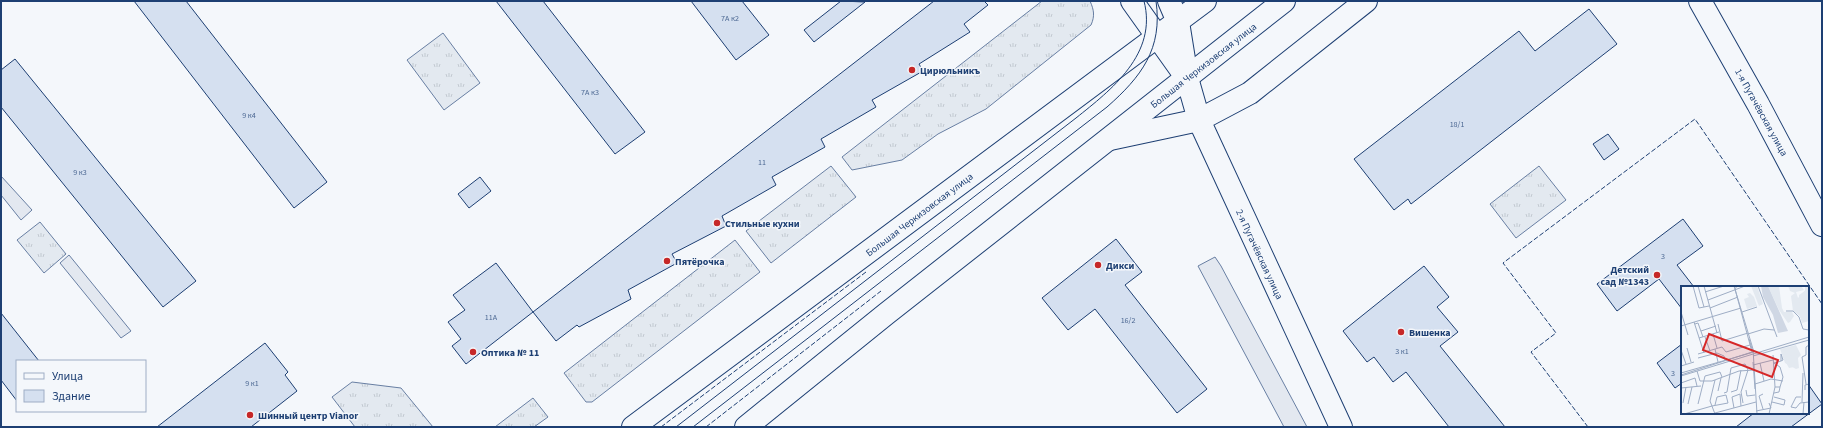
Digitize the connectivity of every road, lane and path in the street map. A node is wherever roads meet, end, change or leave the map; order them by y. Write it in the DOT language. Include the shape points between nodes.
graph roads {
  1 [pos="1132,1"];
  2 [pos="1169,1"];
  3 [pos="1204,1"];
  4 [pos="1284,1"];
  5 [pos="1366,1"];
  6 [pos="1700,1"];
  7 [pos="1178,22"];
  8 [pos="1158,36"];
  9 [pos="1187,78"];
  10 [pos="1199,120"];
  11 [pos="1110,139"];
  12 [pos="1822,225"];
  13 [pos="633,427"];
  14 [pos="746,427"];
  15 [pos="1341,427"];
  1 -- 8 [label="main road"];
  2 -- 7 [label="main road"];
  3 -- 7 [label="main road, Большая Черкизовская улица"];
  4 -- 9 [label="main road, Большая Черкизовская улица"];
  5 -- 10 [label="main road" via="1250,93"];
  6 -- 12 [label="main road, 1-я Пугачёвская улица"];
  7 -- 8 [label="main road, Большая Черкизовская улица"];
  7 -- 9 [label="main road"];
  8 -- 9 [label="main road"];
  8 -- 13 [label="main road, Большая Черкизовская улица"];
  9 -- 10 [label="main road, 2-я Пугачёвская улица"];
  9 -- 11 [label="main road, Большая Черкизовская улица"];
  10 -- 11 [label="main road"];
  10 -- 15 [label="main road, 2-я Пугачёвская улица"];
  11 -- 14 [label="main road, Большая Черкизовская улица"];
}
